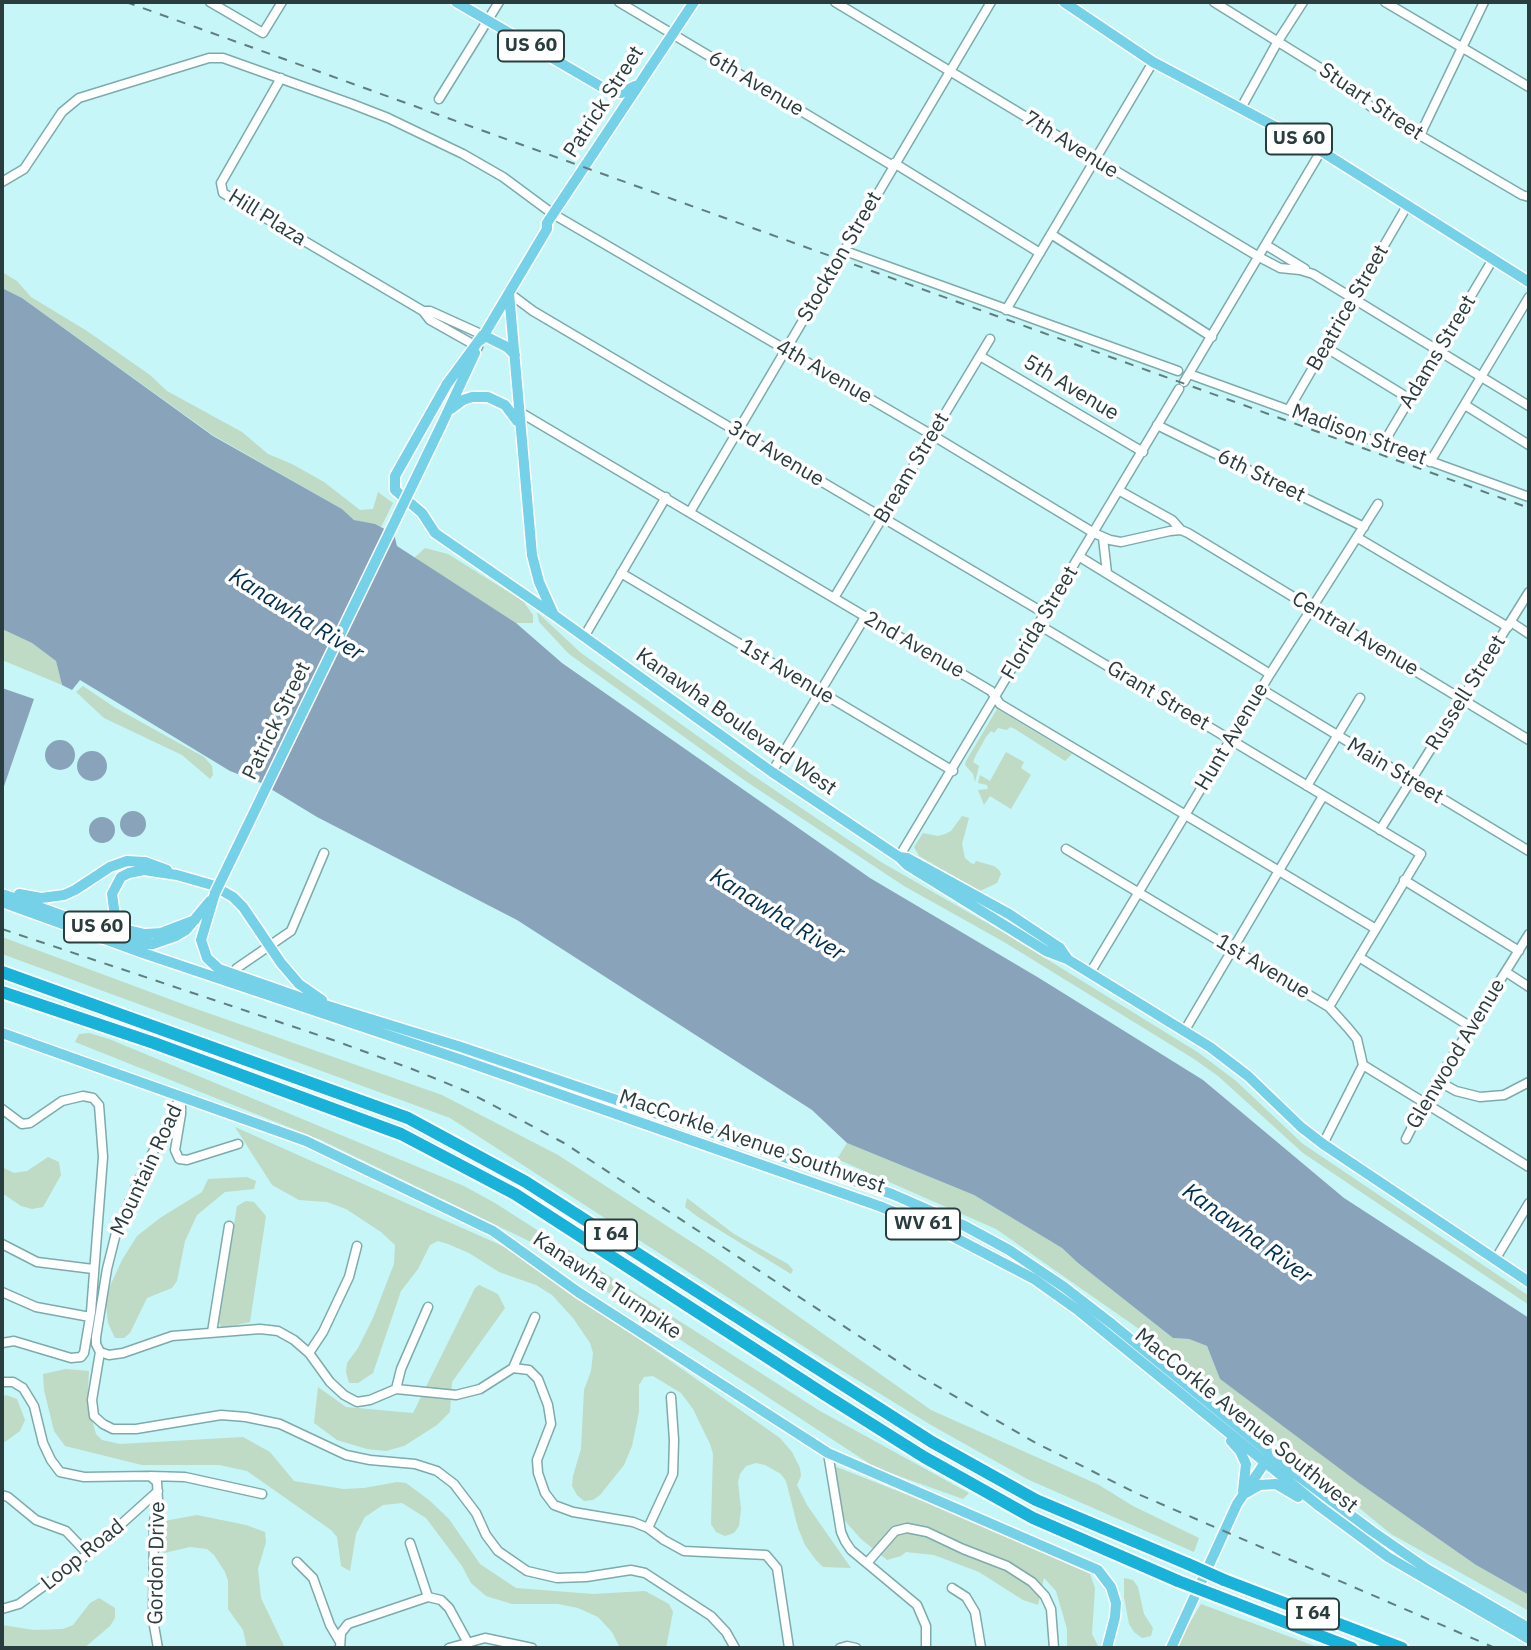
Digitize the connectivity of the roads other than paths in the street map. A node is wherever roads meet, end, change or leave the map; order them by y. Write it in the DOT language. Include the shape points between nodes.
graph roads {
  1 [pos="209,2"];
  2 [pos="282,2"];
  3 [pos="456,2"];
  4 [pos="499,2"];
  5 [pos="619,2"];
  6 [pos="694,2"];
  7 [pos="835,2"];
  8 [pos="991,2"];
  9 [pos="1064,2"];
  10 [pos="1214,2"];
  11 [pos="1303,2"];
  12 [pos="1385,2"];
  13 [pos="1484,2"];
  14 [pos="488,21"];
  15 [pos="672,34"];
  16 [pos="1278,41"];
  17 [pos="1463,49"];
  18 [pos="1153,62"];
  19 [pos="950,70"];
  20 [pos="281,78"];
  21 [pos="638,83"];
  22 [pos="1529,87"];
  23 [pos="607,90"];
  24 [pos="439,99"];
  25 [pos="1241,108"];
  26 [pos="616,117"];
  27 [pos="1420,135"];
  28 [pos="1321,151"];
  29 [pos="1095,160"];
  30 [pos="893,165"];
  31 [pos="2,182"];
  32 [pos="1529,197"];
  33 [pos="1407,206"];
  34 [pos="550,218"];
  35 [pos="1051,234"];
  36 [pos="1266,245"];
  37 [pos="845,251"];
  38 [pos="1040,253"];
  39 [pos="1259,257"];
  40 [pos="1493,259"];
  41 [pos="1313,274"];
  42 [pos="1529,282"];
  43 [pos="509,293"];
  44 [pos="1529,297"];
  45 [pos="1354,298"];
  46 [pos="1006,310"];
  47 [pos="423,311"];
  48 [pos="485,331"];
  49 [pos="1212,337"];
  50 [pos="990,339"];
  51 [pos="477,347"];
  52 [pos="1325,347"];
  53 [pos="785,350"];
  54 [pos="1439,350"];
  55 [pos="980,356"];
  56 [pos="516,357"];
  57 [pos="1178,371"];
  58 [pos="1481,377"];
  59 [pos="1184,382"];
  60 [pos="1410,399"];
  61 [pos="1465,405"];
  62 [pos="1529,406"];
  63 [pos="1289,409"];
  64 [pos="518,411"];
  65 [pos="448,412"];
  66 [pos="1157,425"];
  67 [pos="520,426"];
  68 [pos="737,430"];
  69 [pos="932,435"];
  70 [pos="1383,444"];
  71 [pos="1529,446"];
  72 [pos="1143,452"];
  73 [pos="1430,461"];
  74 [pos="1120,491"];
  75 [pos="666,497"];
  76 [pos="1529,497"];
  77 [pos="1378,504"];
  78 [pos="690,512"];
  79 [pos="882,518"];
  80 [pos="1364,527"];
  81 [pos="1181,530"];
  82 [pos="1094,533"];
  83 [pos="1103,538"];
  84 [pos="1358,538"];
  85 [pos="1080,557"];
  86 [pos="621,573"];
  87 [pos="1107,573"];
  88 [pos="541,587"];
  89 [pos="523,592"];
  90 [pos="1529,592"];
  91 [pos="835,598"];
  92 [pos="1312,608"];
  93 [pos="1044,613"];
  94 [pos="554,615"];
  95 [pos="865,617"];
  96 [pos="1039,625"];
  97 [pos="1509,625"];
  98 [pos="1529,634"];
  99 [pos="583,637"];
  100 [pos="1270,674"];
  101 [pos="1261,690"];
  102 [pos="821,692"];
  103 [pos="995,697"];
  104 [pos="1360,698"];
  105 [pos="1463,699"];
  106 [pos="1335,736"];
  107 [pos="1231,740"];
  108 [pos="1529,740"];
  109 [pos="953,771"];
  110 [pos="772,772"];
  111 [pos="1412,780"];
  112 [pos="1307,786"];
  113 [pos="1323,796"];
  114 [pos="1185,814"];
  115 [pos="1380,830"];
  116 [pos="1066,849"];
  117 [pos="1529,851"];
  118 [pos="324,853"];
  119 [pos="899,857"];
  120 [pos="1280,871"];
  121 [pos="177,875"];
  122 [pos="1404,880"];
  123 [pos="2,892"];
  124 [pos="1139,893"];
  125 [pos="2,902"];
  126 [pos="199,920"];
  127 [pos="1376,929"];
  128 [pos="1529,934"];
  129 [pos="149,935"];
  130 [pos="98,936"];
  131 [pos="270,946"];
  132 [pos="1232,948"];
  133 [pos="1519,951"];
  134 [pos="1359,957"];
  135 [pos="281,963"];
  136 [pos="2,972"];
  137 [pos="1506,972"];
  138 [pos="1090,973"];
  139 [pos="229,978"];
  140 [pos="1529,987"];
  141 [pos="2,992"];
  142 [pos="284,997"];
  143 [pos="1329,1007"];
  144 [pos="348,1012"];
  145 [pos="1471,1027"];
  146 [pos="1185,1030"];
  147 [pos="2,1034"];
  148 [pos="1363,1065"];
  149 [pos="1438,1081"];
  150 [pos="1529,1082"];
  151 [pos="181,1097"];
  152 [pos="1425,1101"];
  153 [pos="2,1109"];
  154 [pos="1406,1139"];
  155 [pos="238,1144"];
  156 [pos="1323,1144"];
  157 [pos="1529,1167"];
  158 [pos="1529,1203"];
  159 [pos="229,1226"];
  160 [pos="2,1244"];
  161 [pos="357,1246"];
  162 [pos="1495,1260"];
  163 [pos="93,1269"];
  164 [pos="1529,1282"];
  165 [pos="2,1292"];
  166 [pos="428,1307"];
  167 [pos="90,1317"];
  168 [pos="535,1317"];
  169 [pos="212,1332"];
  170 [pos="2,1343"];
  171 [pos="100,1352"];
  172 [pos="309,1353"];
  173 [pos="513,1367"];
  174 [pos="2,1382"];
  175 [pos="397,1389"];
  176 [pos="1181,1394"];
  177 [pos="671,1397"];
  178 [pos="828,1452"];
  179 [pos="1272,1452"];
  180 [pos="1265,1462"];
  181 [pos="150,1476"];
  182 [pos="158,1491"];
  183 [pos="262,1494"];
  184 [pos="2,1495"];
  185 [pos="1242,1495"];
  186 [pos="648,1528"];
  187 [pos="1348,1528"];
  188 [pos="410,1543"];
  189 [pos="88,1554"];
  190 [pos="298,1562"];
  191 [pos="867,1563"];
  192 [pos="952,1588"];
  193 [pos="428,1597"];
  194 [pos="2,1609"];
  195 [pos="1529,1628"];
  196 [pos="1529,1639"];
  197 [pos="467,1642"];
  198 [pos="340,1645"];
  199 [pos="158,1648"];
  200 [pos="449,1648"];
  201 [pos="532,1648"];
  202 [pos="736,1648"];
  203 [pos="789,1648"];
  204 [pos="840,1648"];
  205 [pos="856,1648"];
  206 [pos="926,1648"];
  207 [pos="981,1648"];
  208 [pos="1054,1648"];
  209 [pos="1107,1648"];
  210 [pos="1171,1648"];
  211 [pos="1352,1648"];
  212 [pos="1402,1648"];
  1 -- 2 [label="street" via="263,33"];
  3 -- 14 [label="main road, US 60"];
  4 -- 14 [label="street"];
  5 -- 15 [label="street, 6th Avenue"];
  6 -- 15 [label="main road, Patrick Street"];
  7 -- 19 [label="street, 7th Avenue"];
  8 -- 19 [label="street, Stockton Street"];
  9 -- 18 [label="main road, US 60"];
  10 -- 16 [label="street, Stuart Street"];
  11 -- 16 [label="street"];
  12 -- 17 [label="street"];
  13 -- 17 [label="street"];
  14 -- 23 [label="main road, US 60"];
  14 -- 24 [label="street"];
  15 -- 21 [label="main road, Patrick Street"];
  15 -- 30 [label="street, 6th Avenue"];
  16 -- 25 [label="street"];
  16 -- 27 [label="street, Stuart Street"];
  17 -- 22 [label="street"];
  17 -- 27 [label="street"];
  18 -- 25 [label="main road, US 60"];
  18 -- 29 [label="street"];
  19 -- 29 [label="street, 7th Avenue"];
  19 -- 30 [label="street, Stockton Street"];
  20 -- 31 [label="street" via="223,58 209,58 90,93 62,112 24,169"];
  20 -- 34 [label="street" via="388,117 463,154 503,177"];
  20 -- 47 [label="street, Hill Plaza" via="221,183 223,193"];
  21 -- 23 [label="main road" via="621,93"];
  21 -- 26 [label="main road, Patrick Street"];
  23 -- 26 [label="main road"];
  25 -- 28 [label="main road, US 60"];
  26 -- 34 [label="main road, Patrick Street"];
  27 -- 32 [label="street, Stuart Street"];
  28 -- 33 [label="main road, US 60"];
  28 -- 36 [label="street, Florida Street"];
  29 -- 35 [label="street"];
  29 -- 39 [label="street, 7th Avenue"];
  30 -- 37 [label="street, Stockton Street"];
  30 -- 38 [label="street, 6th Avenue"];
  33 -- 40 [label="main road, US 60"];
  33 -- 45 [label="street, Beatrice Street"];
  34 -- 43 [label="main road, Patrick Street"];
  34 -- 48 [label="main road, Patrick Street" via="499,296"];
  34 -- 53 [label="street, 4th Avenue"];
  35 -- 38 [label="street"];
  35 -- 49 [label="street"];
  36 -- 39 [label="street, Florida Street"];
  36 -- 41 [label="street, 7th Avenue"];
  37 -- 46 [label="street"];
  37 -- 53 [label="street, Stockton Street"];
  38 -- 46 [label="street"];
  39 -- 41 [label="street, 7th Avenue" via="1280,268"];
  39 -- 49 [label="street, Florida Street"];
  40 -- 42 [label="main road, US 60"];
  40 -- 54 [label="street, Adams Street"];
  41 -- 45 [label="street, 7th Avenue"];
  43 -- 48 [label="main road, Patrick Street"];
  43 -- 56 [label="main road, Kanawha Boulevard West"];
  43 -- 68 [label="street, 3rd Avenue"];
  44 -- 58 [label="street"];
  45 -- 52 [label="street, Beatrice Street"];
  45 -- 54 [label="street, 7th Avenue"];
  46 -- 57 [label="street"];
  47 -- 48 [label="street, Hill Plaza"];
  47 -- 51 [label="street, Hill Plaza" via="430,320"];
  48 -- 51 [label="main road"];
  48 -- 56 [label="main road"];
  49 -- 59 [label="street, Florida Street"];
  50 -- 55 [label="street, Bream Street"];
  51 -- 65 [label="main road, Patrick Street / US 60"];
  51 -- 89 [label="main road, Kanawha Boulevard West" via="436,403 395,476 394,488 440,537"];
  52 -- 60 [label="street"];
  52 -- 63 [label="street, Beatrice Street"];
  53 -- 68 [label="street, Stockton Street"];
  53 -- 69 [label="street, 4th Avenue"];
  54 -- 58 [label="street, 7th Avenue"];
  54 -- 60 [label="street, Adams Street"];
  55 -- 69 [label="street, Bream Street"];
  55 -- 72 [label="street, 5th Avenue"];
  56 -- 64 [label="main road, Kanawha Boulevard West"];
  58 -- 61 [label="street"];
  58 -- 62 [label="street, 7th Avenue"];
  59 -- 63 [label="street, Madison Street"];
  59 -- 66 [label="street, Florida Street"];
  60 -- 70 [label="street, Adams Street"];
  61 -- 71 [label="street"];
  61 -- 73 [label="street"];
  63 -- 70 [label="street, Madison Street"];
  64 -- 67 [label="main road, Kanawha Boulevard West"];
  64 -- 75 [label="street, 2nd Avenue"];
  65 -- 67 [label="main road" via="463,400 488,397 510,410"];
  65 -- 126 [label="main road, Patrick Street / US 60, bridge"];
  66 -- 72 [label="street, Florida Street"];
  66 -- 80 [label="street, 6th Street"];
  67 -- 88 [label="main road, Kanawha Boulevard West" via="532,555"];
  68 -- 78 [label="street, Stockton Street"];
  68 -- 79 [label="street, 3rd Avenue"];
  69 -- 79 [label="street, Bream Street"];
  69 -- 82 [label="street, 4th Avenue"];
  70 -- 73 [label="street, Madison Street"];
  72 -- 74 [label="street, Florida Street"];
  73 -- 76 [label="street, Madison Street"];
  74 -- 81 [label="street, Central Avenue" via="1172,520"];
  74 -- 82 [label="street, Florida Street"];
  75 -- 78 [label="street, 2nd Avenue"];
  75 -- 86 [label="street"];
  77 -- 80 [label="street, Hunt Avenue"];
  78 -- 91 [label="street, 2nd Avenue"];
  79 -- 91 [label="street, Bream Street"];
  79 -- 93 [label="street, 3rd Avenue"];
  80 -- 84 [label="street, Hunt Avenue"];
  81 -- 83 [label="street" via="1128,542"];
  81 -- 92 [label="street, Central Avenue"];
  82 -- 83 [label="street"];
  82 -- 85 [label="street, Florida Street"];
  83 -- 87 [label="street"];
  84 -- 92 [label="street, Hunt Avenue"];
  84 -- 97 [label="street"];
  85 -- 87 [label="street"];
  85 -- 93 [label="street, Florida Street"];
  86 -- 99 [label="street"];
  86 -- 102 [label="street, 1st Avenue"];
  87 -- 100 [label="street"];
  88 -- 89 [label="main road" via="535,595"];
  88 -- 94 [label="main road, Kanawha Boulevard West"];
  89 -- 94 [label="main road, Kanawha Boulevard West"];
  90 -- 97 [label="street, Russell Street"];
  91 -- 95 [label="street, 2nd Avenue"];
  92 -- 100 [label="street, Hunt Avenue"];
  92 -- 105 [label="street, Central Avenue"];
  93 -- 96 [label="street, Florida Street"];
  94 -- 99 [label="main road, Kanawha Boulevard West"];
  95 -- 102 [label="street"];
  95 -- 103 [label="street, 2nd Avenue"];
  96 -- 103 [label="street, Florida Street"];
  96 -- 107 [label="street, Grant Street"];
  97 -- 98 [label="street"];
  97 -- 105 [label="street, Russell Street"];
  99 -- 110 [label="main road, Kanawha Boulevard West"];
  100 -- 101 [label="street, Hunt Avenue"];
  101 -- 106 [label="street, Main Street"];
  101 -- 107 [label="street, Hunt Avenue"];
  102 -- 109 [label="street, 1st Avenue"];
  102 -- 110 [label="street"];
  103 -- 109 [label="street, Florida Street"];
  103 -- 114 [label="street, 2nd Avenue"];
  104 -- 106 [label="street"];
  105 -- 108 [label="street, Central Avenue"];
  105 -- 111 [label="street, Russell Street"];
  106 -- 111 [label="street, Main Street"];
  106 -- 112 [label="street"];
  107 -- 112 [label="street, Grant Street"];
  107 -- 114 [label="street, Hunt Avenue"];
  109 -- 119 [label="street, Florida Street"];
  110 -- 119 [label="main road, Kanawha Boulevard West"];
  111 -- 115 [label="street, Russell Street"];
  111 -- 117 [label="street, Main Street"];
  112 -- 113 [label="street, Grant Street"];
  113 -- 115 [label="street, Grant Street"];
  113 -- 120 [label="street"];
  114 -- 120 [label="street, 2nd Avenue"];
  114 -- 124 [label="street, Hunt Avenue"];
  115 -- 122 [label="street, Grant Street" via="1421,854"];
  116 -- 124 [label="street, 1st Avenue"];
  118 -- 131 [label="street" via="295,925"];
  119 -- 138 [label="main road, Kanawha Boulevard West" via="911,859 1009,914"];
  120 -- 127 [label="street, 2nd Avenue"];
  120 -- 132 [label="street"];
  121 -- 123 [label="main road" via="155,864 127,861 64,895 41,898"];
  121 -- 129 [label="main road" via="136,871 115,885 111,904 115,916 128,930"];
  121 -- 131 [label="main road" via="233,897"];
  122 -- 127 [label="street"];
  122 -- 133 [label="street"];
  123 -- 129 [label="main road, US 60" via="116,933"];
  124 -- 132 [label="street, 1st Avenue"];
  124 -- 138 [label="street, Hunt Avenue"];
  125 -- 130 [label="main road, US 60"];
  126 -- 129 [label="main road, US 60"];
  126 -- 130 [label="main road, Patrick Street / US 60" via="153,944"];
  126 -- 139 [label="main road" via="204,953"];
  127 -- 134 [label="street"];
  128 -- 133 [label="street, Glenwood Avenue"];
  130 -- 139 [label="main road, MacCorkle Avenue Southwest"];
  131 -- 135 [label="main road"];
  131 -- 139 [label="street"];
  132 -- 143 [label="street, 1st Avenue"];
  132 -- 146 [label="street"];
  133 -- 137 [label="street, Glenwood Avenue"];
  134 -- 143 [label="street"];
  134 -- 145 [label="street"];
  135 -- 142 [label="main road"];
  135 -- 144 [label="main road" via="315,996"];
  136 -- 212 [label="highway, I 64, bridge" via="408,1118 526,1182 932,1442 1037,1500 1224,1580"];
  137 -- 140 [label="street"];
  137 -- 145 [label="street, Glenwood Avenue"];
  138 -- 146 [label="main road, Kanawha Boulevard West"];
  139 -- 142 [label="main road, MacCorkle Avenue Southwest / WV 61"];
  141 -- 211 [label="highway, I 64, bridge" via="401,1134 515,1194 924,1457 1033,1518 1217,1597"];
  142 -- 144 [label="main road, MacCorkle Avenue Southwest / WV 61"];
  142 -- 176 [label="main road, MacCorkle Avenue Southwest / WV 61" via="950,1235 1034,1279"];
  143 -- 148 [label="street, 1st Avenue" via="1357,1039"];
  144 -- 179 [label="main road, MacCorkle Avenue Southwest / WV 61" via="892,1194 963,1225 1064,1287"];
  145 -- 149 [label="street, Glenwood Avenue"];
  146 -- 156 [label="main road, Kanawha Boulevard West" via="1248,1076"];
  147 -- 151 [label="main road, Kanawha Turnpike"];
  148 -- 152 [label="street"];
  148 -- 156 [label="street"];
  149 -- 150 [label="street" via="1480,1097 1504,1095"];
  149 -- 152 [label="street, Glenwood Avenue"];
  151 -- 155 [label="street" via="174,1150 179,1158 187,1160"];
  151 -- 171 [label="street, Mountain Road" via="116,1233 98,1325"];
  151 -- 178 [label="main road, Kanawha Turnpike" via="306,1141 493,1231 578,1292"];
  152 -- 154 [label="street, Glenwood Avenue"];
  152 -- 157 [label="street"];
  153 -- 163 [label="street" via="22,1124 62,1101 83,1096 99,1105 103,1157"];
  156 -- 162 [label="main road, Kanawha Boulevard West"];
  158 -- 162 [label="street"];
  159 -- 169 [label="street"];
  160 -- 163 [label="street" via="37,1262"];
  161 -- 172 [label="street" via="344,1288"];
  162 -- 164 [label="main road, Kanawha Boulevard West"];
  163 -- 167 [label="street"];
  165 -- 167 [label="street" via="36,1307"];
  166 -- 175 [label="street"];
  167 -- 170 [label="street" via="81,1357 14,1341"];
  168 -- 173 [label="street"];
  169 -- 171 [label="street" via="172,1336 123,1353"];
  169 -- 172 [label="street" via="278,1331"];
  171 -- 202 [label="street, Mountain Road" via="92,1399 94,1416 113,1429 221,1415 247,1417 280,1424 346,1455 437,1471 454,1484 498,1551 527,1572 557,1578 631,1570 645,1573 711,1616"];
  172 -- 175 [label="street" via="330,1381 357,1402"];
  173 -- 175 [label="street" via="480,1389 456,1395"];
  173 -- 186 [label="street" via="529,1370 544,1392 551,1424 537,1460 538,1473 554,1505"];
  174 -- 181 [label="street, Gordon Drive" via="23,1388 34,1406 43,1443 60,1472 84,1477"];
  176 -- 180 [label="main road, MacCorkle Avenue Southwest / WV 61"];
  176 -- 185 [label="main road" via="1240,1451 1245,1464"];
  177 -- 186 [label="street" via="673,1474"];
  178 -- 191 [label="street" via="841,1532 851,1550"];
  178 -- 209 [label="main road, Kanawha Turnpike" via="1098,1570 1116,1603"];
  179 -- 180 [label="main road"];
  179 -- 195 [label="main road, MacCorkle Avenue Southwest / WV 61" via="1427,1569"];
  180 -- 185 [label="main road"];
  180 -- 187 [label="main road, MacCorkle Avenue Southwest / WV 61"];
  181 -- 182 [label="street, Gordon Drive"];
  181 -- 183 [label="street" via="185,1478"];
  182 -- 189 [label="street, Loop Road"];
  182 -- 199 [label="street, Gordon Drive" via="153,1620"];
  184 -- 189 [label="street" via="36,1520 66,1531"];
  185 -- 187 [label="main road" via="1260,1485 1276,1485"];
  185 -- 210 [label="main road"];
  186 -- 203 [label="street" via="684,1551 766,1555 772,1560"];
  187 -- 196 [label="main road, MacCorkle Avenue Southwest / WV 61"];
  188 -- 193 [label="street"];
  189 -- 194 [label="street, Loop Road" via="19,1604"];
  190 -- 198 [label="street" via="313,1578"];
  191 -- 206 [label="street" via="916,1605 926,1626"];
  191 -- 208 [label="street" via="895,1531 907,1528 1007,1566 1045,1596 1051,1609"];
  192 -- 207 [label="street" via="966,1597 975,1612"];
  193 -- 197 [label="street" via="449,1608"];
  193 -- 198 [label="street" via="348,1624"];
  197 -- 200 [label="street"];
  197 -- 201 [label="street" via="485,1638"];
  204 -- 205 [label="street"];
}
